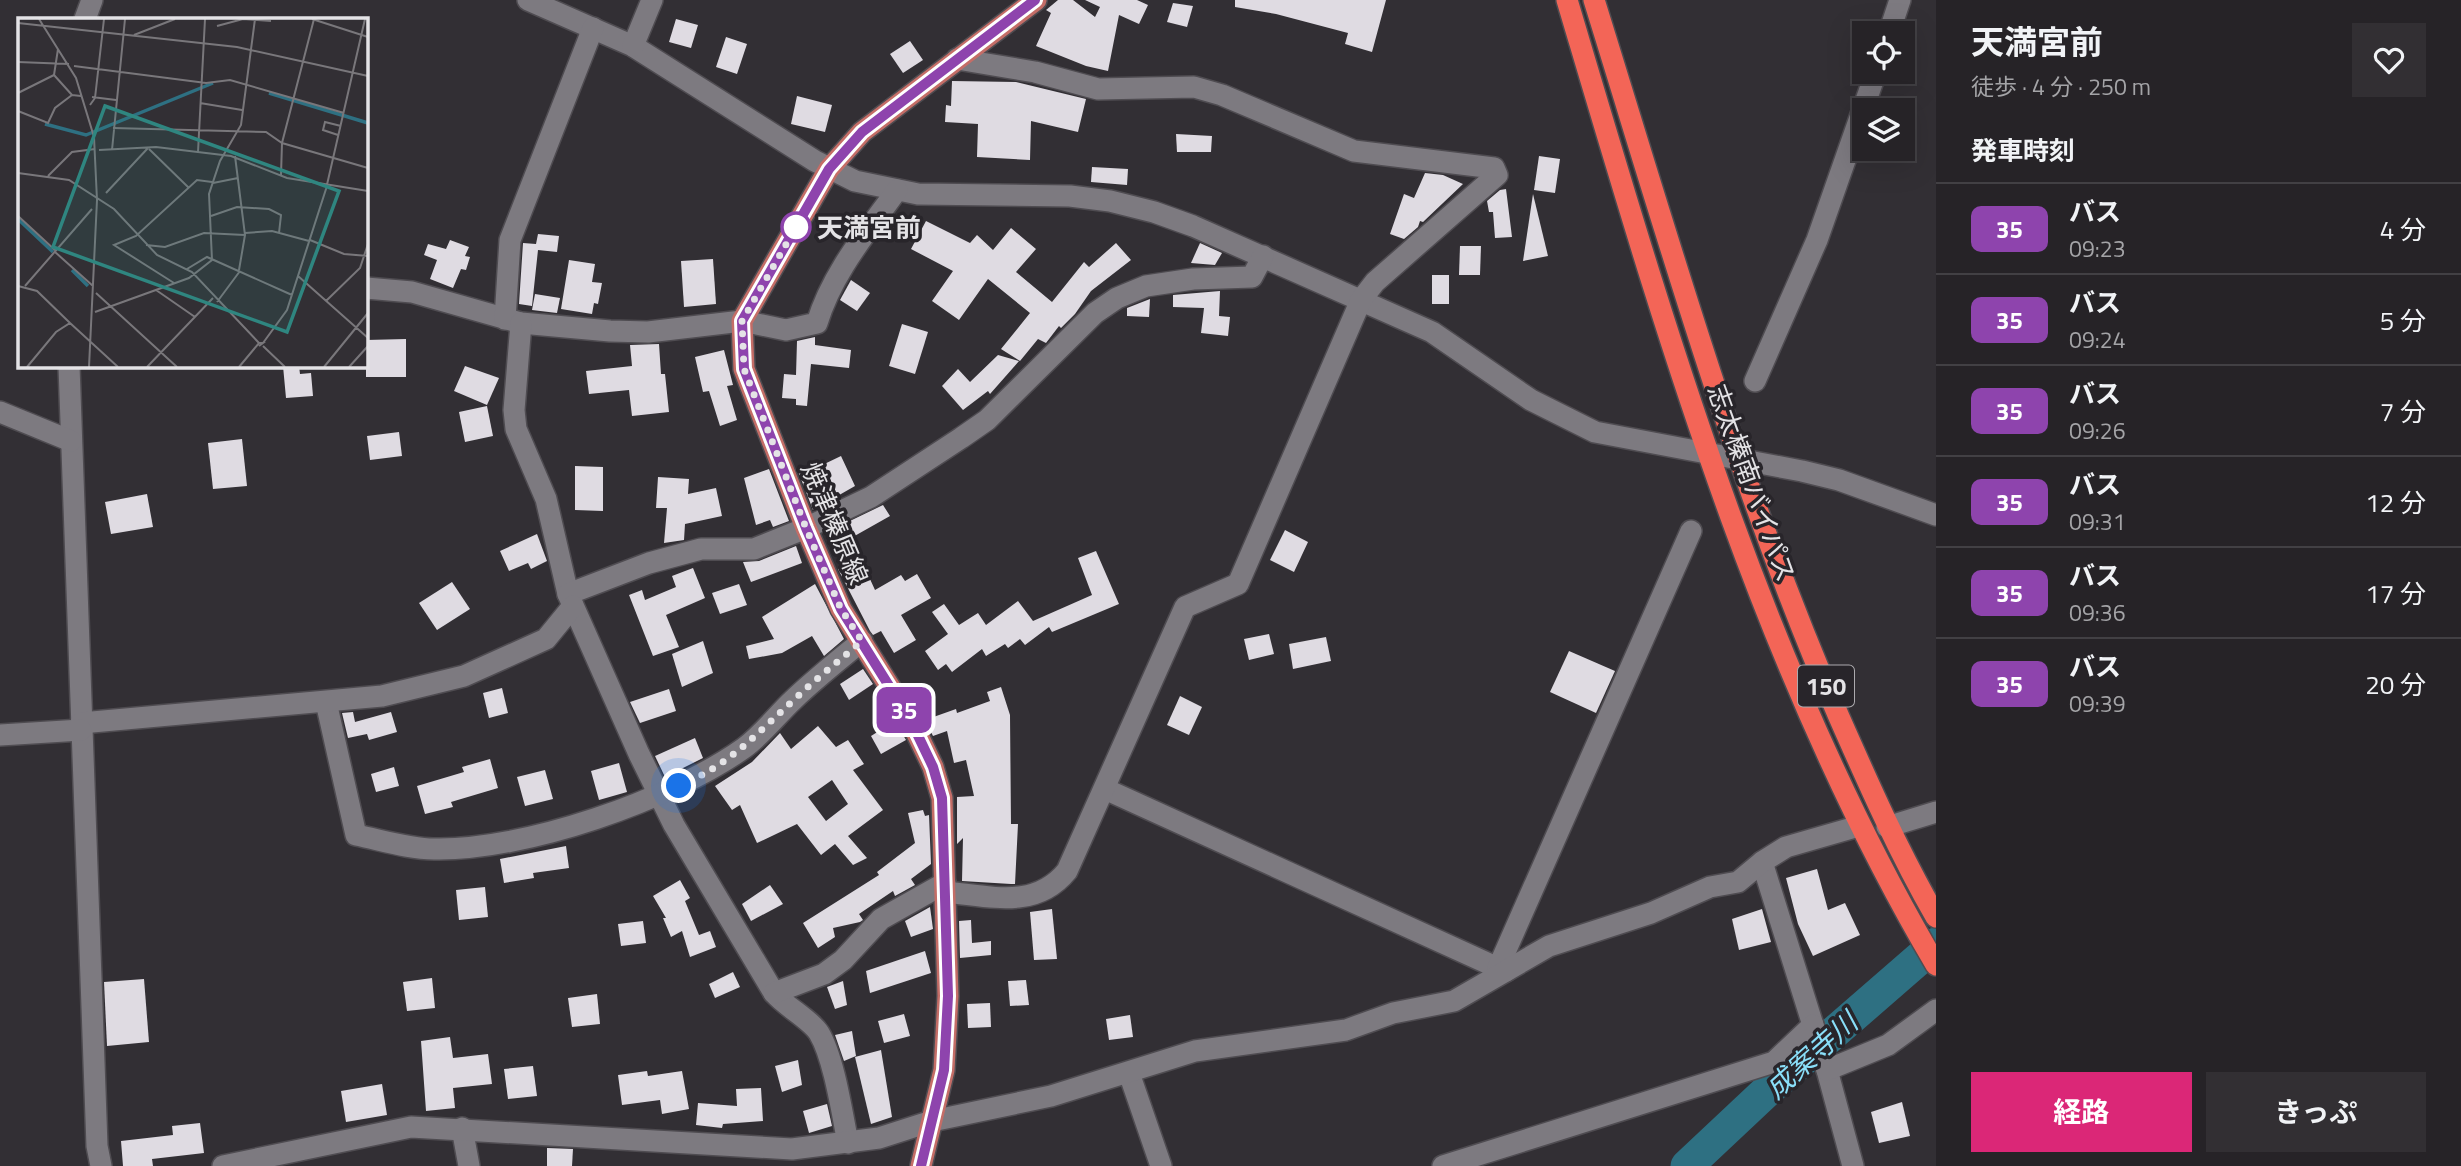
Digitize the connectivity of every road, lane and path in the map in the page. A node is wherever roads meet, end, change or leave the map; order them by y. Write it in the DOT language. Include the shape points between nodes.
graph roads {
  1 [pos="92,0"];
  2 [pos="528,0"];
  3 [pos="652,0"];
  4 [pos="1035,0"];
  5 [pos="1567,0"];
  6 [pos="1594,0"];
  7 [pos="1900,0"];
  8 [pos="85,18"];
  9 [pos="1893,21"];
  10 [pos="593,28"];
  11 [pos="633,46"];
  12 [pos="957,59"];
  13 [pos="1872,84"];
  14 [pos="829,169"];
  15 [pos="897,190"];
  16 [pos="1263,256"];
  17 [pos="368,288"];
  18 [pos="1361,300"];
  19 [pos="513,321"];
  20 [pos="742,321"];
  21 [pos="69,368"];
  22 [pos="1755,382"];
  23 [pos="0,412"];
  24 [pos="71,441"];
  25 [pos="1709,452"];
  26 [pos="1738,457"];
  27 [pos="1936,515"];
  28 [pos="806,528"];
  29 [pos="1691,531"];
  30 [pos="570,600"];
  31 [pos="862,641"];
  32 [pos="326,702"];
  33 [pos="81,727"];
  34 [pos="0,735"];
  35 [pos="1105,789"];
  36 [pos="659,795"];
  37 [pos="1936,812"];
  38 [pos="1859,826"];
  39 [pos="1887,827"];
  40 [pos="1762,862"];
  41 [pos="945,888"];
  42 [pos="1933,913"];
  43 [pos="1936,964"];
  44 [pos="1502,970"];
  45 [pos="774,993"];
  46 [pos="1936,1010"];
  47 [pos="1813,1025"];
  48 [pos="1827,1070"];
  49 [pos="1129,1073"];
  50 [pos="932,1121"];
  51 [pos="462,1128"];
  52 [pos="848,1143"];
  53 [pos="101,1166"];
  54 [pos="223,1166"];
  55 [pos="469,1166"];
  56 [pos="921,1166"];
  57 [pos="1161,1166"];
  58 [pos="1443,1166"];
  59 [pos="1853,1166"];
  1 -- 8 [label="street"];
  2 -- 10 [label="street"];
  3 -- 11 [label="street"];
  4 -- 12 [label="main road"];
  5 -- 25 [label="highway, 志太榛南バイパス / 150"];
  6 -- 26 [label="highway, 志太榛南バイパス / 150"];
  7 -- 9 [label="street"];
  10 -- 11 [label="street"];
  10 -- 19 [label="street" via="510,240"];
  11 -- 14 [label="street"];
  12 -- 14 [label="main road" via="862,132"];
  12 -- 18 [label="street" via="1035,72 1098,89 1194,87 1354,151 1494,168 1497,175 1375,282"];
  13 -- 22 [label="street" via="1817,240"];
  14 -- 15 [label="street" via="855,181"];
  14 -- 20 [label="main road"];
  15 -- 16 [label="street" via="1110,201 1180,221"];
  15 -- 20 [label="street" via="825,296 817,323 786,330"];
  16 -- 18 [label="street"];
  16 -- 28 [label="street" via="1252,277 1146,286 1117,298 1095,313 987,420 871,497"];
  17 -- 19 [label="street" via="412,292"];
  18 -- 25 [label="street" via="1461,349 1567,421 1634,441"];
  18 -- 35 [label="street" via="1238,584 1185,607"];
  19 -- 20 [label="street" via="648,332"];
  19 -- 30 [label="street" via="516,429 546,499"];
  20 -- 28 [label="main road, 焼津榛原線" via="744,369"];
  21 -- 24 [label="street"];
  23 -- 24 [label="street"];
  24 -- 33 [label="street"];
  25 -- 26 [label="street"];
  25 -- 38 [label="highway, 志太榛南バイパス / 150" via="1802,700"];
  26 -- 27 [label="street" via="1839,480"];
  26 -- 39 [label="highway, 志太榛南バイパス / 150" via="1782,578"];
  28 -- 30 [label="street" via="754,549 701,549 662,559"];
  28 -- 31 [label="main road, 焼津榛原線" via="841,609"];
  29 -- 44 [label="street"];
  30 -- 32 [label="street" via="547,639 464,676 382,696"];
  30 -- 36 [label="street"];
  31 -- 36 [label="street" via="747,746 699,778"];
  31 -- 41 [label="main road, 焼津榛原線" via="933,767 945,822"];
  32 -- 33 [label="street"];
  32 -- 36 [label="street" via="356,835 431,849 459,849 546,834"];
  33 -- 34 [label="street"];
  33 -- 53 [label="street"];
  35 -- 41 [label="street" via="1067,871 1040,895 1013,897"];
  35 -- 44 [label="street"];
  36 -- 45 [label="street"];
  37 -- 39 [label="street"];
  38 -- 40 [label="street" via="1786,847"];
  38 -- 43 [label="highway, 志太榛南バイパス / 150"];
  39 -- 42 [label="highway, 志太榛南バイパス / 150"];
  40 -- 44 [label="street" via="1738,882 1710,887 1651,913 1549,946"];
  40 -- 47 [label="street"];
  41 -- 45 [label="street" via="881,919 824,974"];
  41 -- 50 [label="main road, 焼津榛原線" via="948,996 944,1070"];
  44 -- 49 [label="street" via="1454,1001 1393,1013 1346,1030 1195,1051"];
  45 -- 52 [label="street" via="818,1031"];
  46 -- 48 [label="street" via="1888,1045"];
  47 -- 48 [label="street"];
  47 -- 58 [label="street" via="1774,1062"];
  48 -- 59 [label="street"];
  49 -- 50 [label="street" via="1052,1096"];
  49 -- 57 [label="street"];
  50 -- 52 [label="street"];
  50 -- 56 [label="main road, 焼津榛原線"];
  51 -- 52 [label="street" via="792,1149"];
  51 -- 54 [label="street" via="411,1127"];
  51 -- 55 [label="street"];
}
